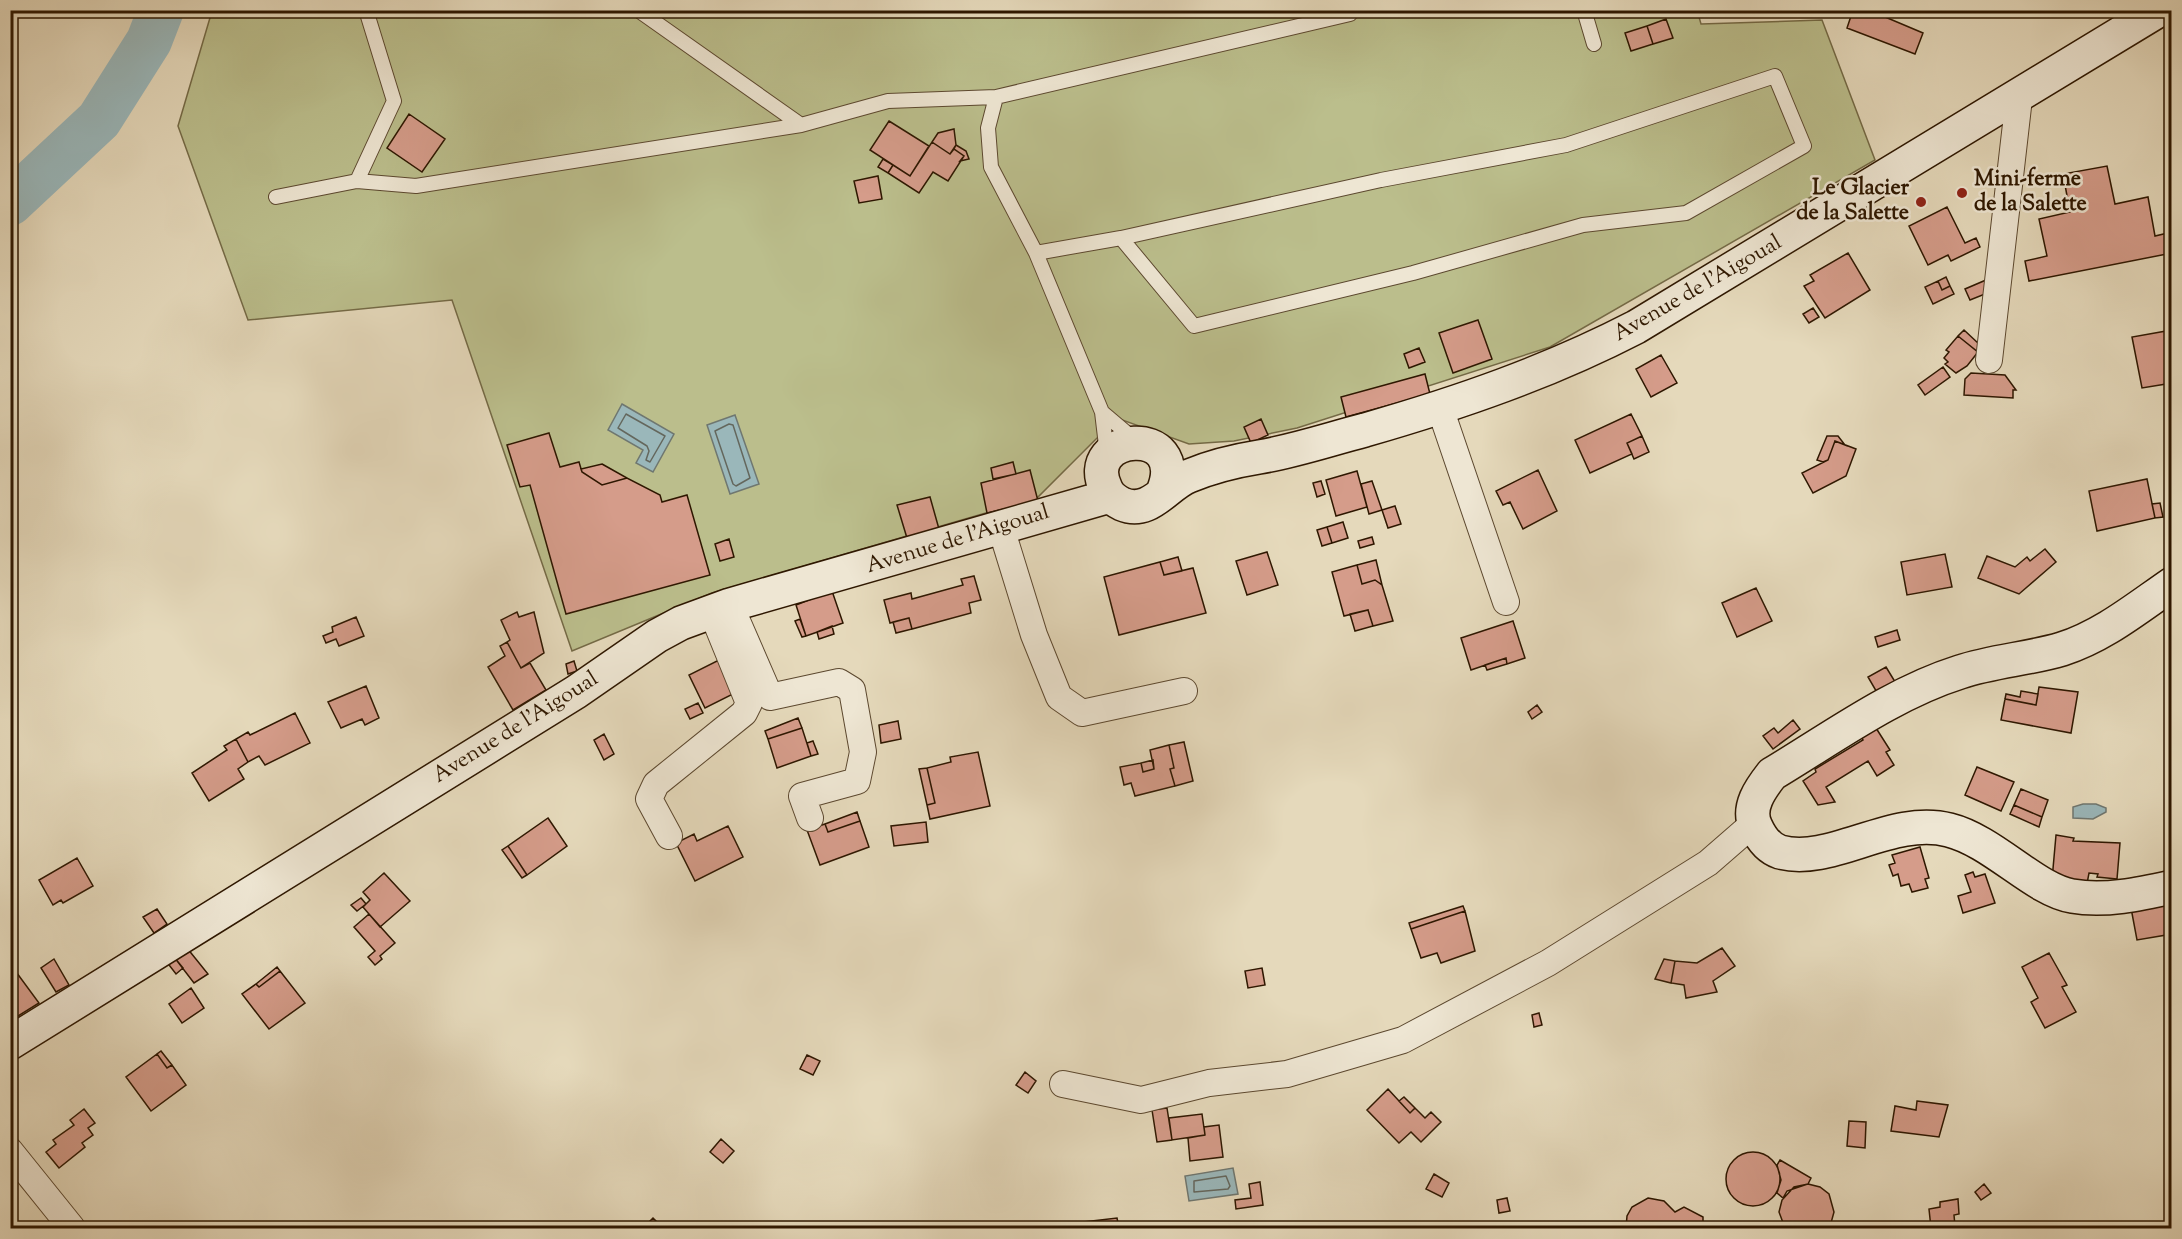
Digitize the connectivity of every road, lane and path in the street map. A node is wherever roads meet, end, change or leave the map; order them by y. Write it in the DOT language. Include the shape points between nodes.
graph roads {
  1 [pos="366,10"];
  2 [pos="638,10"];
  3 [pos="1584,10"];
  4 [pos="2159,10"];
  5 [pos="1355,12"];
  6 [pos="1594,44"];
  7 [pos="996,97"];
  8 [pos="2019,98"];
  9 [pos="801,125"];
  10 [pos="357,181"];
  11 [pos="276,197"];
  12 [pos="1121,238"];
  13 [pos="1036,253"];
  14 [pos="1989,360"];
  15 [pos="1440,408"];
  16 [pos="1102,412"];
  17 [pos="1149,448"];
  18 [pos="1229,461"];
  19 [pos="1107,475"];
  20 [pos="1163,492"];
  21 [pos="1001,528"];
  22 [pos="2172,584"];
  23 [pos="1506,602"];
  24 [pos="721,609"];
  25 [pos="1184,692"];
  26 [pos="810,818"];
  27 [pos="1754,823"];
  28 [pos="669,836"];
  29 [pos="2172,887"];
  30 [pos="10,1043"];
  31 [pos="1063,1084"];
  32 [pos="10,1151"];
  33 [pos="72,1228"];
  1 -- 10 [label="lane" via="394,101"];
  2 -- 9 [label="lane"];
  3 -- 6 [label="lane"];
  4 -- 8 [label="main road, Avenue de l'Aigoual"];
  5 -- 7 [label="lane"];
  7 -- 9 [label="lane" via="888,101"];
  7 -- 13 [label="lane" via="988,128 991,167"];
  8 -- 14 [label="street"];
  8 -- 15 [label="main road, Avenue de l'Aigoual" via="1636,327 1562,364"];
  9 -- 10 [label="lane" via="416,186"];
  10 -- 11 [label="lane"];
  12 -- 12 [label="lane" via="1381,180 1566,145 1775,76 1804,146 1686,213 1583,225 1413,273 1194,326"];
  12 -- 13 [label="lane"];
  13 -- 16 [label="lane"];
  15 -- 18 [label="main road, Avenue de l'Aigoual" via="1293,450"];
  15 -- 23 [label="street"];
  16 -- 17 [label="lane"];
  16 -- 19 [label="lane"];
  17 -- 18 [label="main road, Avenue de l'Aigoual"];
  17 -- 19 [label="main road" via="1120,446"];
  17 -- 20 [label="main road" via="1168,472"];
  18 -- 20 [label="main road, Avenue de l'Aigoual" via="1187,476"];
  19 -- 20 [label="main road" via="1118,502 1137,507 1156,500"];
  19 -- 21 [label="main road, Avenue de l'Aigoual" via="1063,508"];
  21 -- 24 [label="main road, Avenue de l'Aigoual"];
  21 -- 25 [label="street" via="1034,634 1059,697 1082,713"];
  22 -- 27 [label="main road" via="2107,629 2083,640 2062,649 1960,672 1878,711 1772,774 1754,805"];
  24 -- 26 [label="street" via="770,697 839,682 852,690 862,752 857,781 802,796"];
  24 -- 28 [label="street" via="749,703 744,713 656,783 649,799"];
  24 -- 30 [label="main road, Avenue de l'Aigoual" via="657,636 576,692"];
  27 -- 29 [label="main road" via="1763,841 1779,852 1802,855 1894,831 1920,827 1948,829 1978,840 2045,884 2071,896 2101,898"];
  27 -- 31 [label="street" via="1708,863 1548,963 1403,1040 1287,1074 1209,1083 1141,1100"];
  32 -- 33 [label="street"];
}
